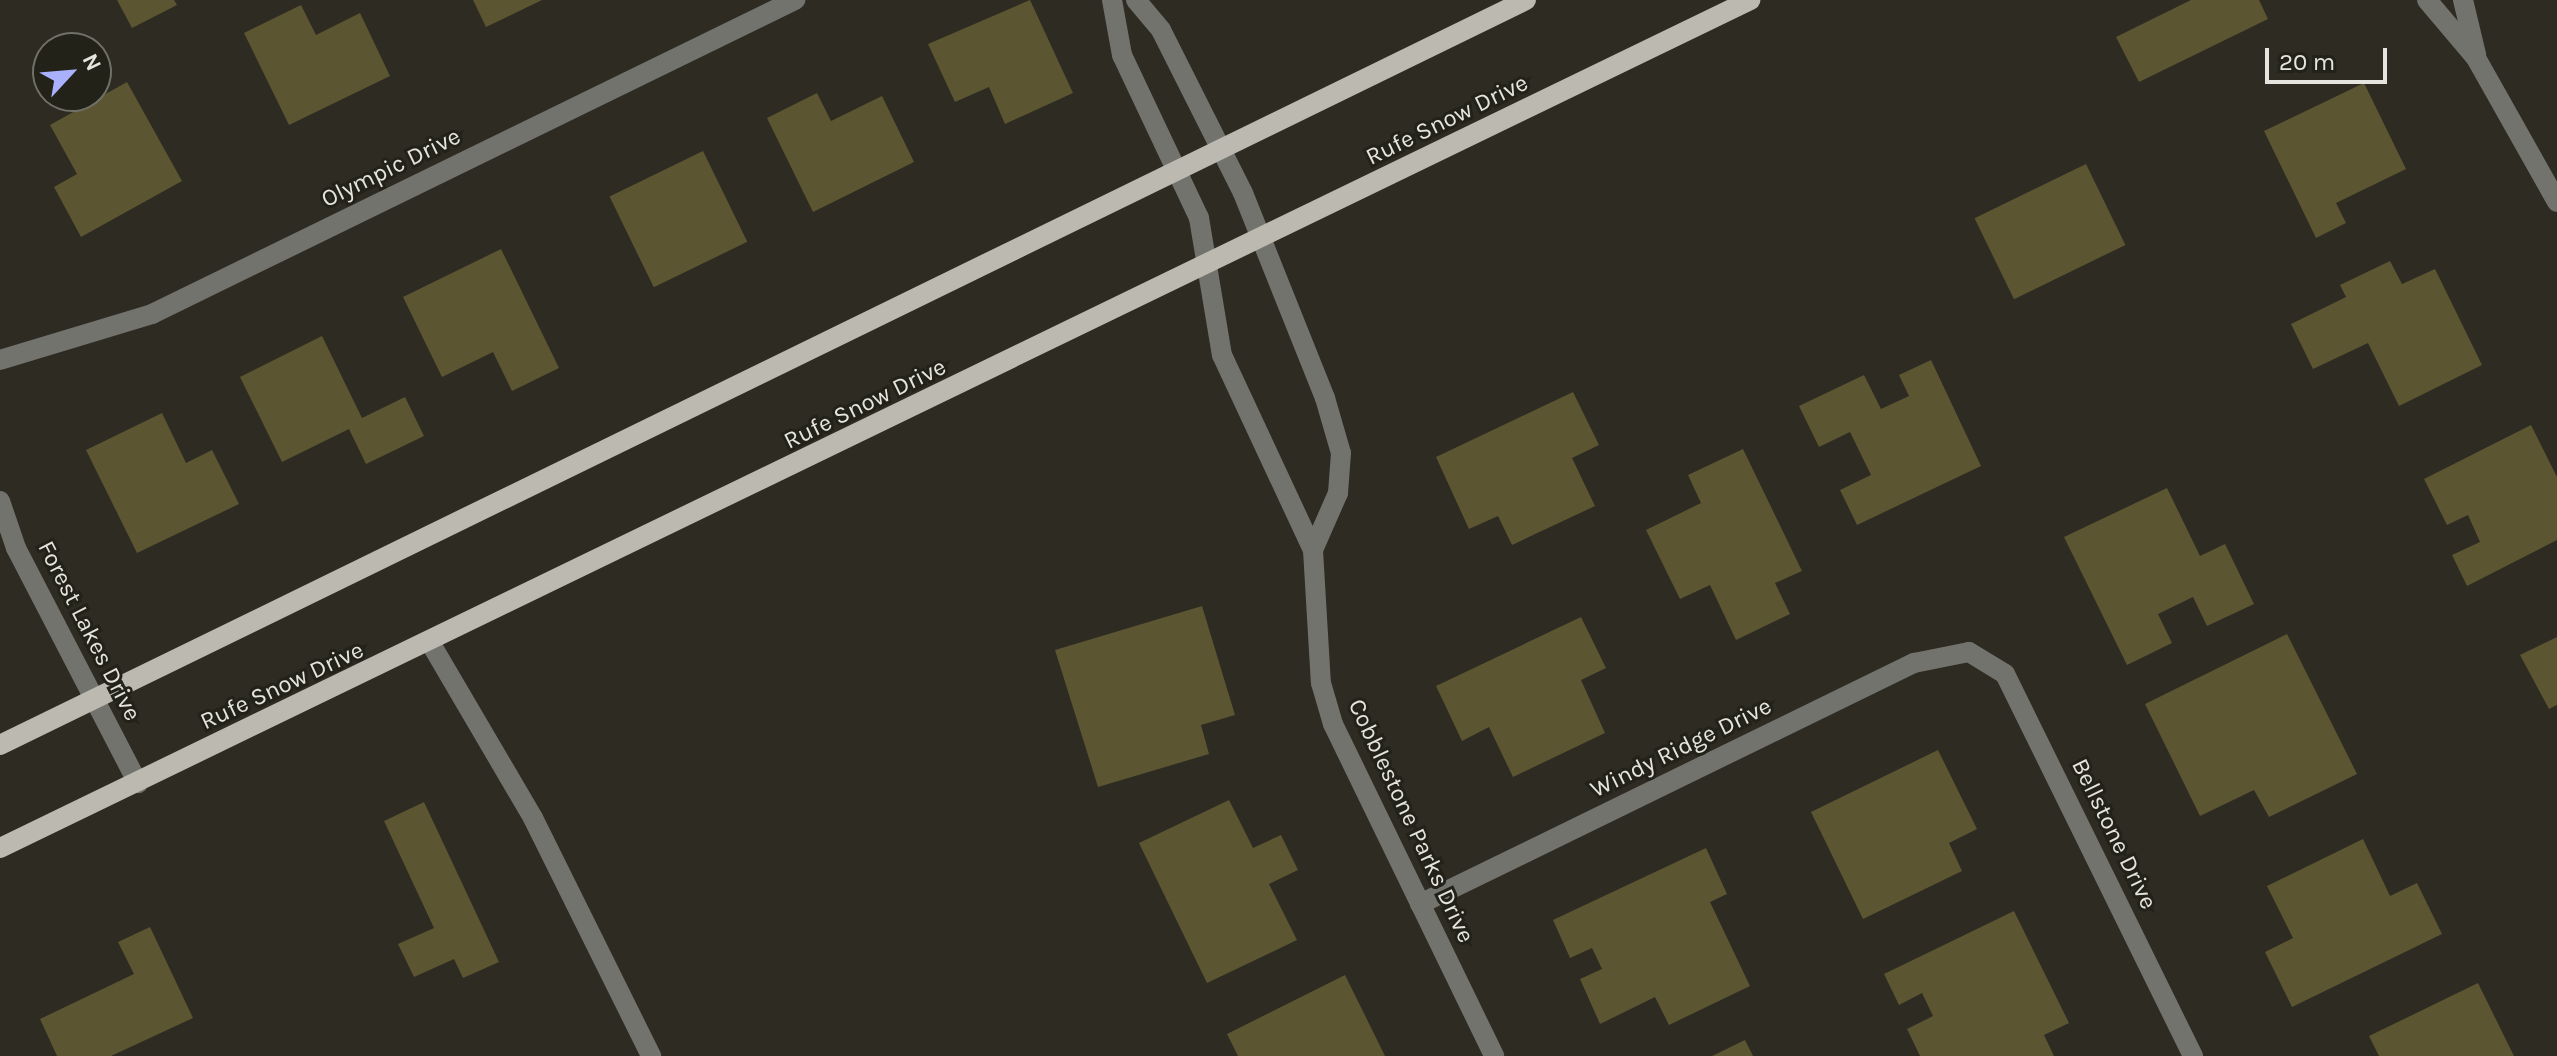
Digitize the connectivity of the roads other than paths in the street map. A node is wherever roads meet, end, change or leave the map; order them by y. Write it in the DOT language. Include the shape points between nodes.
graph roads {
  1 [pos="795,0"];
  2 [pos="1112,0"];
  3 [pos="1136,0"];
  4 [pos="1526,0"];
  5 [pos="1750,0"];
  6 [pos="2427,0"];
  7 [pos="2463,0"];
  8 [pos="2476,58"];
  9 [pos="1221,149"];
  10 [pos="1177,171"];
  11 [pos="2557,202"];
  12 [pos="1263,239"];
  13 [pos="1207,267"];
  14 [pos="0,360"];
  15 [pos="0,501"];
  16 [pos="1313,550"];
  17 [pos="431,644"];
  18 [pos="1969,652"];
  19 [pos="95,698"];
  20 [pos="0,745"];
  21 [pos="138,783"];
  22 [pos="0,848"];
  23 [pos="1420,904"];
  24 [pos="651,1056"];
  25 [pos="1494,1056"];
  26 [pos="2193,1056"];
  1 -- 14 [label="street, Olympic Drive" via="152,314"];
  2 -- 10 [label="street, Cobblestone Parks Drive" via="1122,55"];
  3 -- 9 [label="street, Cobblestone Parks Drive" via="1161,30"];
  4 -- 9 [label="main road"];
  5 -- 12 [label="main road, Rufe Snow Drive"];
  6 -- 8 [label="street"];
  7 -- 8 [label="street"];
  8 -- 11 [label="street"];
  9 -- 10 [label="main road"];
  9 -- 12 [label="street, Cobblestone Parks Drive"];
  10 -- 13 [label="street, Cobblestone Parks Drive" via="1199,218"];
  10 -- 19 [label="main road"];
  12 -- 13 [label="main road, Rufe Snow Drive"];
  12 -- 16 [label="street, Cobblestone Parks Drive" via="1341,453 1338,493"];
  13 -- 16 [label="street, Cobblestone Parks Drive" via="1222,355"];
  13 -- 17 [label="main road, Rufe Snow Drive"];
  15 -- 19 [label="street, Forest Lakes Drive" via="16,548"];
  16 -- 23 [label="street, Cobblestone Parks Drive" via="1325,697"];
  17 -- 21 [label="main road, Rufe Snow Drive"];
  17 -- 24 [label="street" via="533,818"];
  18 -- 23 [label="street, Windy Ridge Drive" via="1914,663"];
  18 -- 26 [label="street, Bellstone Drive" via="2005,674"];
  19 -- 20 [label="main road"];
  19 -- 21 [label="street, Forest Lakes Drive"];
  21 -- 22 [label="main road, Rufe Snow Drive"];
  23 -- 25 [label="street, Cobblestone Parks Drive"];
}
